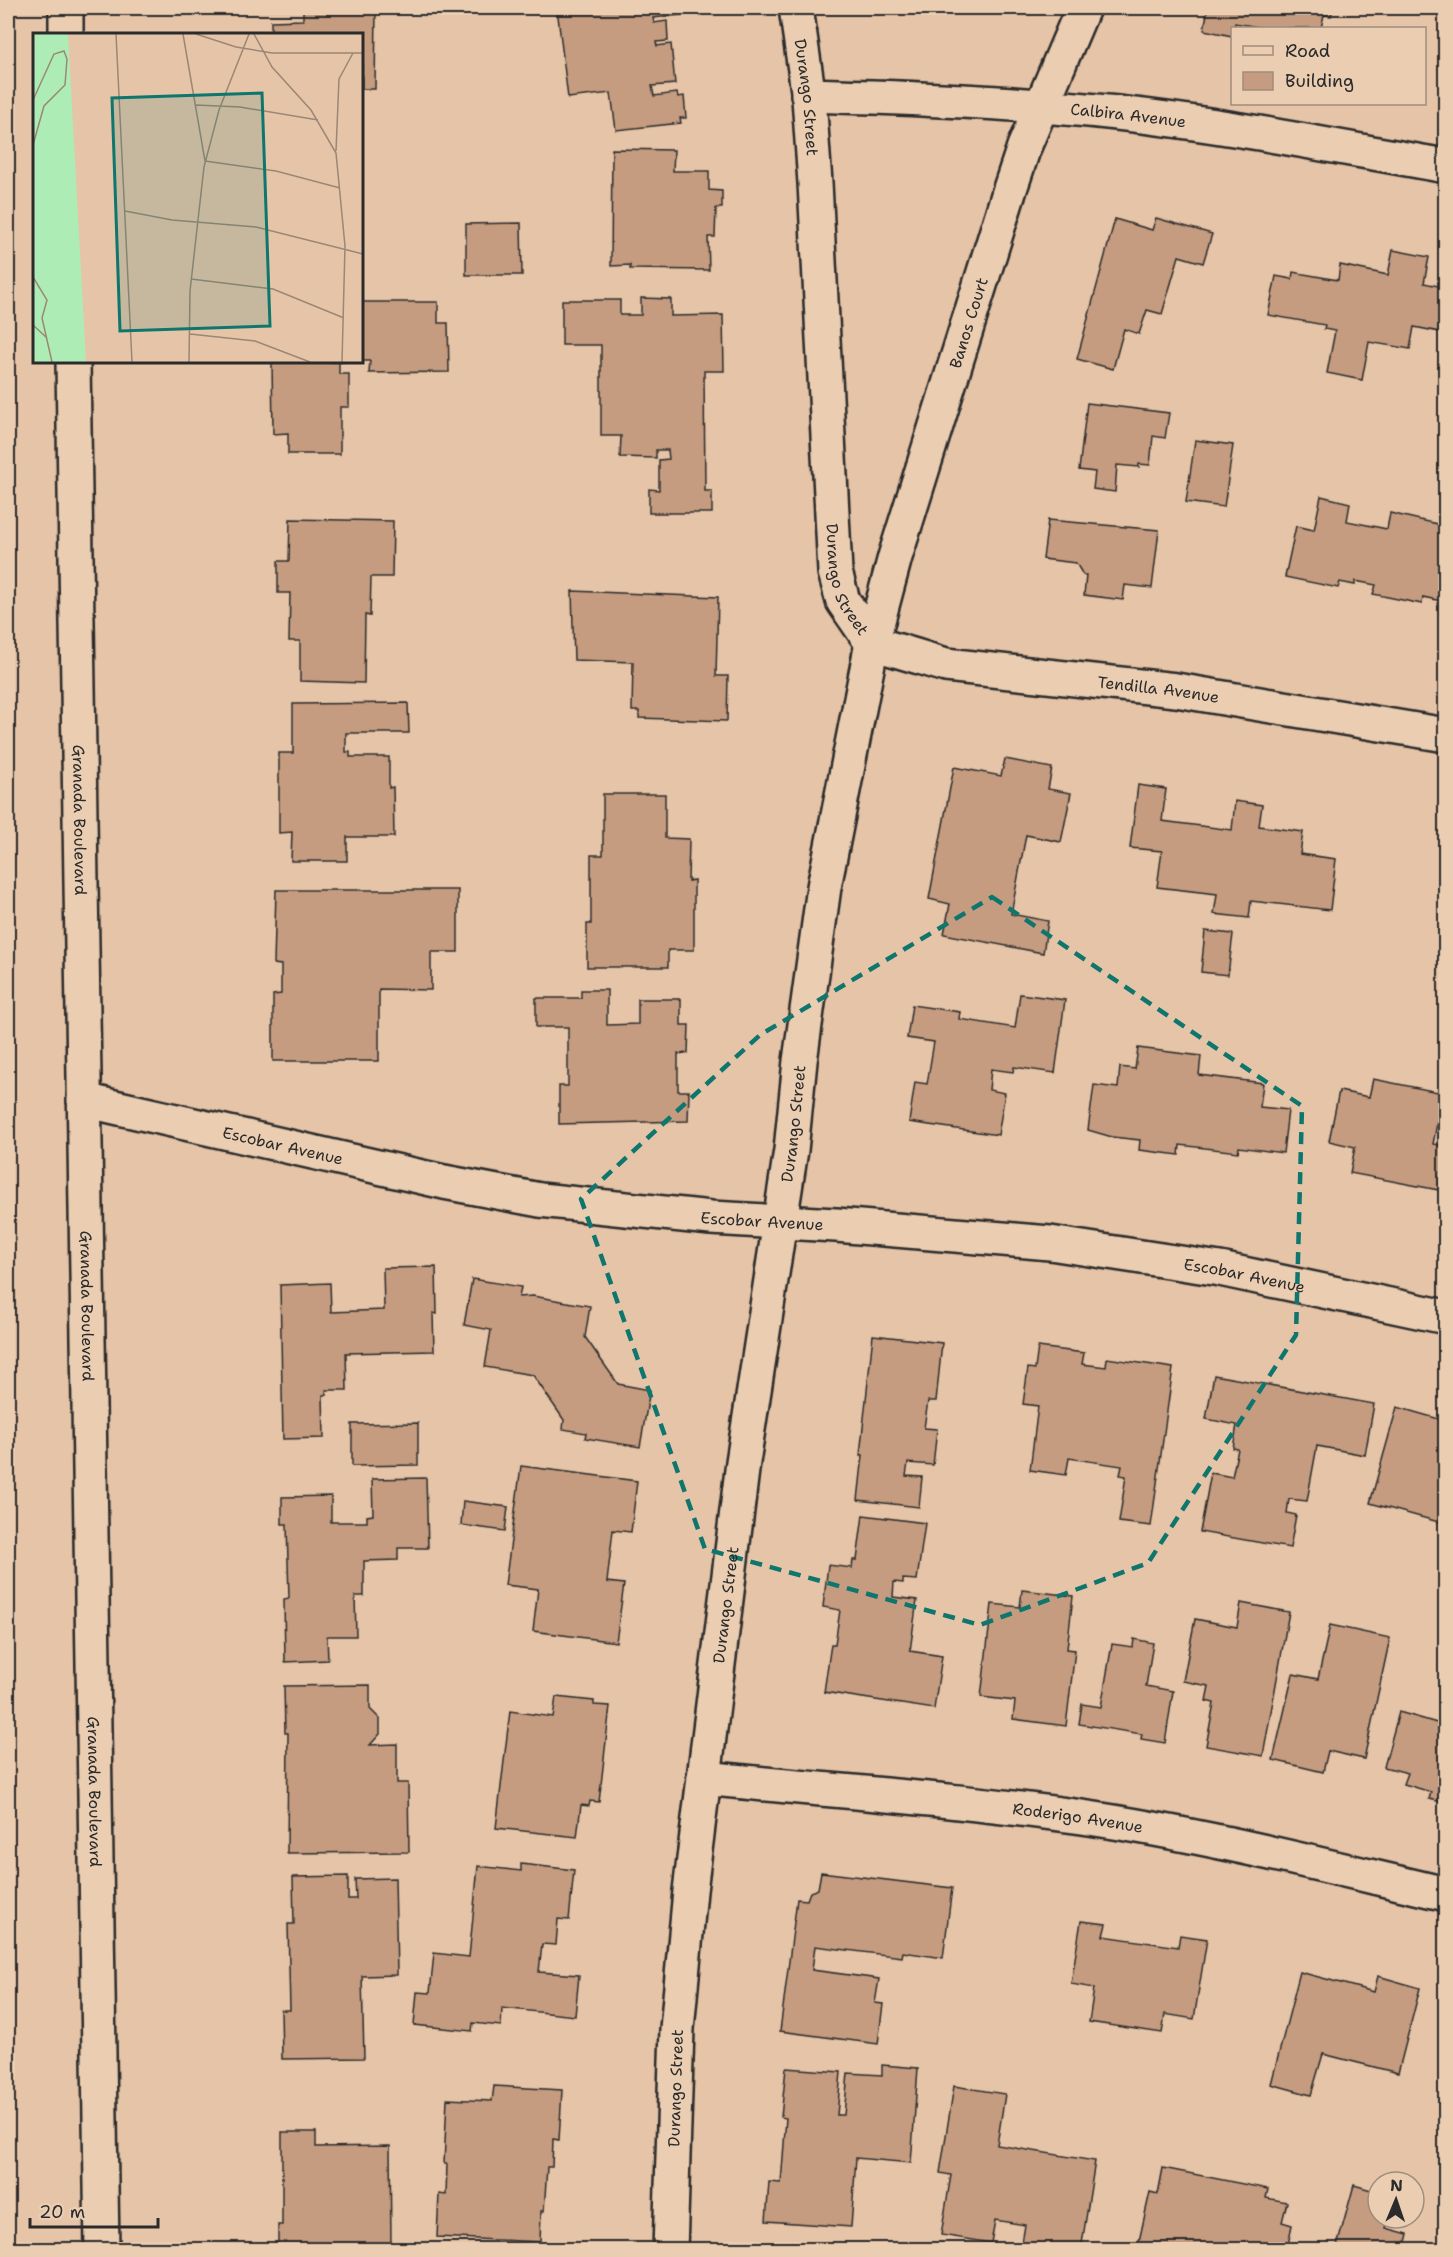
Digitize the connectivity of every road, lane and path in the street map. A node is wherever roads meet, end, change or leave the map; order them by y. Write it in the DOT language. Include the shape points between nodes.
graph roads {
  1 [pos="66,8"];
  2 [pos="795,8"];
  3 [pos="1083,8"];
  4 [pos="66,33"];
  5 [pos="808,94"];
  6 [pos="1041,107"];
  7 [pos="1446,166"];
  8 [pos="73,363"];
  9 [pos="872,643"];
  10 [pos="1446,735"];
  11 [pos="84,1100"];
  12 [pos="779,1222"];
  13 [pos="1446,1317"];
  14 [pos="704,1778"];
  15 [pos="1446,1894"];
  16 [pos="102,2250"];
  17 [pos="670,2250"];
  1 -- 4 [label="street"];
  2 -- 5 [label="street, Durango Street"];
  3 -- 6 [label="street, Banos Court"];
  5 -- 6 [label="street, Calbira Avenue"];
  5 -- 9 [label="street, Durango Street" via="835,572 843,601"];
  6 -- 7 [label="street, Calbira Avenue" via="1236,129"];
  6 -- 9 [label="street, Banos Court" via="991,248"];
  8 -- 11 [label="street, Granada Boulevard"];
  9 -- 10 [label="street, Tendilla Avenue" via="946,665 1176,690"];
  9 -- 12 [label="street, Durango Street" via="824,887"];
  11 -- 12 [label="street, Escobar Avenue" via="540,1200"];
  11 -- 16 [label="street, Granada Boulevard"];
  12 -- 13 [label="street, Escobar Avenue" via="1006,1239 1152,1257"];
  12 -- 14 [label="street, Durango Street" via="743,1462"];
  14 -- 15 [label="street, Roderigo Avenue" via="1084,1817 1223,1842"];
  14 -- 17 [label="street, Durango Street" via="678,2018"];
}
